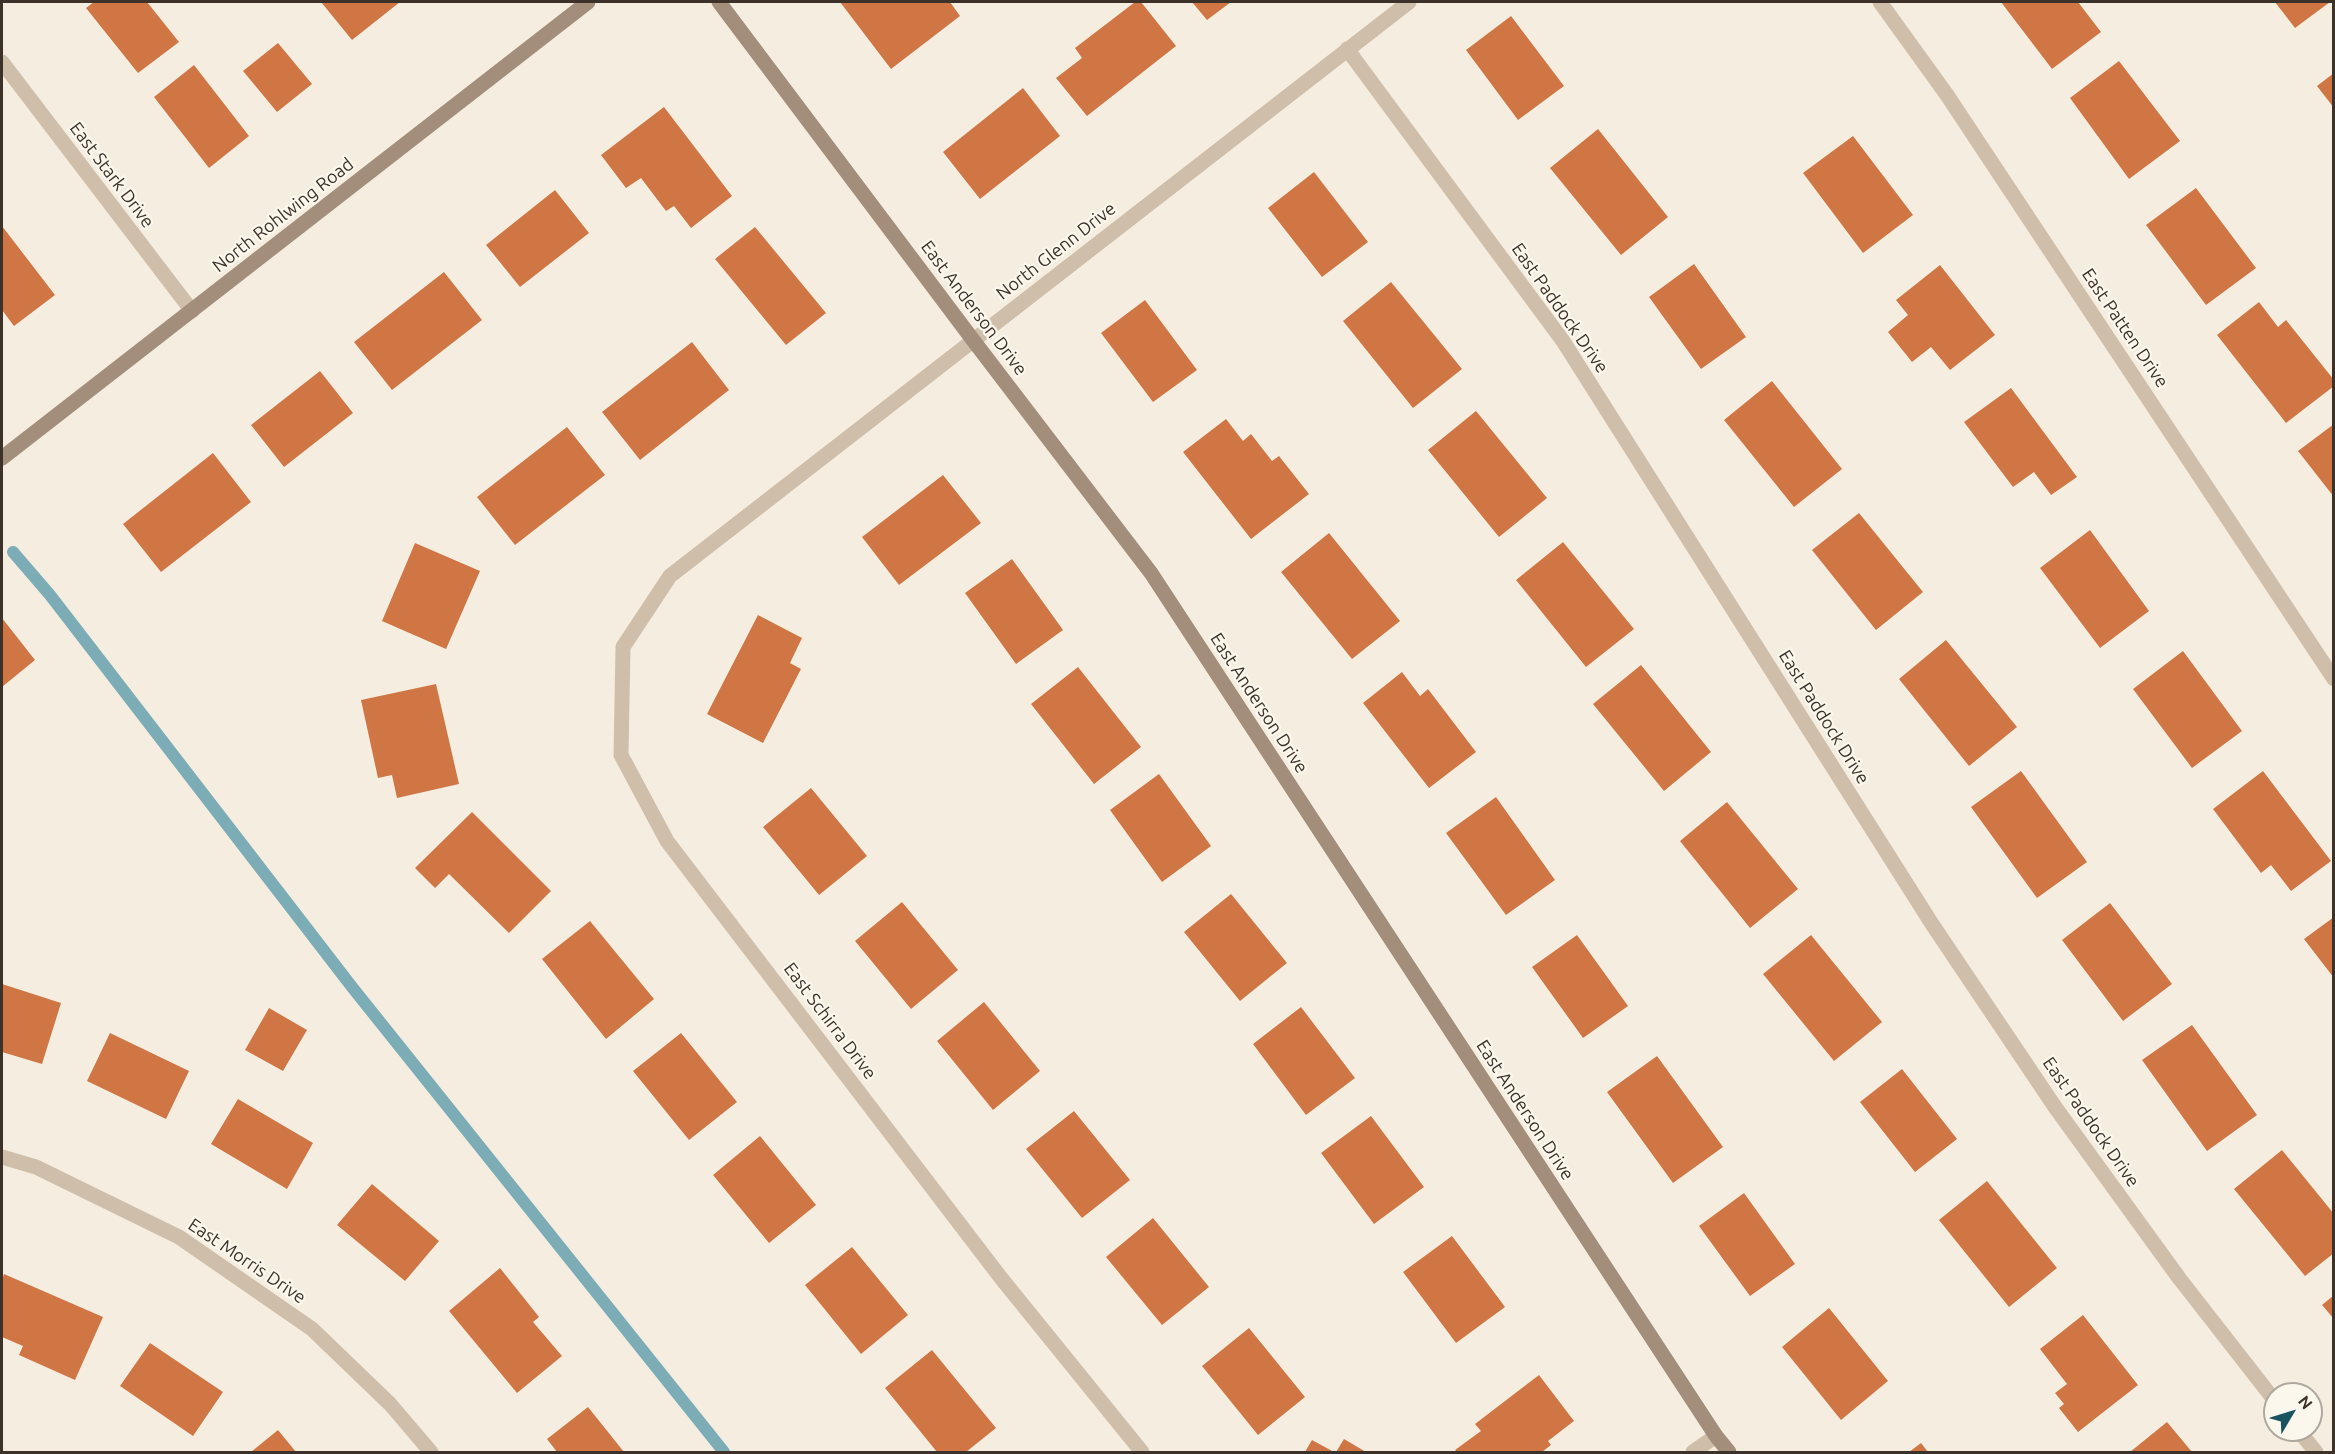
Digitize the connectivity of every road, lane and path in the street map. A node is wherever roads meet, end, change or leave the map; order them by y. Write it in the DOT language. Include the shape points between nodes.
graph roads {
  1 [pos="588,2"];
  2 [pos="719,2"];
  3 [pos="1409,2"];
  4 [pos="1880,2"];
  5 [pos="1347,50"];
  6 [pos="2,62"];
  7 [pos="192,311"];
  8 [pos="973,340"];
  9 [pos="2,458"];
  10 [pos="670,576"];
  11 [pos="2334,679"];
  12 [pos="2,1157"];
  13 [pos="2263,1386"];
  14 [pos="1716,1436"];
  15 [pos="431,1452"];
  16 [pos="1142,1452"];
  17 [pos="1693,1452"];
  18 [pos="1729,1452"];
  1 -- 7 [label="street, North Rohlwing Road"];
  2 -- 8 [label="street, East Anderson Drive"];
  3 -- 5 [label="street, North Glenn Drive"];
  4 -- 11 [label="street, East Patten Drive" via="1947,95"];
  5 -- 8 [label="street, North Glenn Drive"];
  5 -- 13 [label="street, East Paddock Drive" via="1563,340 1932,924 2055,1107"];
  6 -- 7 [label="street, East Stark Drive"];
  7 -- 9 [label="street, North Rohlwing Road"];
  8 -- 10 [label="street, North Glenn Drive"];
  8 -- 14 [label="street, East Anderson Drive" via="1151,573"];
  10 -- 16 [label="street, East Schirra Drive" via="623,647 621,754 667,841 994,1269"];
  12 -- 15 [label="street, East Morris Drive" via="36,1167 179,1237 312,1329 390,1404"];
  14 -- 17 [label="street"];
  14 -- 18 [label="street, East Anderson Drive"];
}
